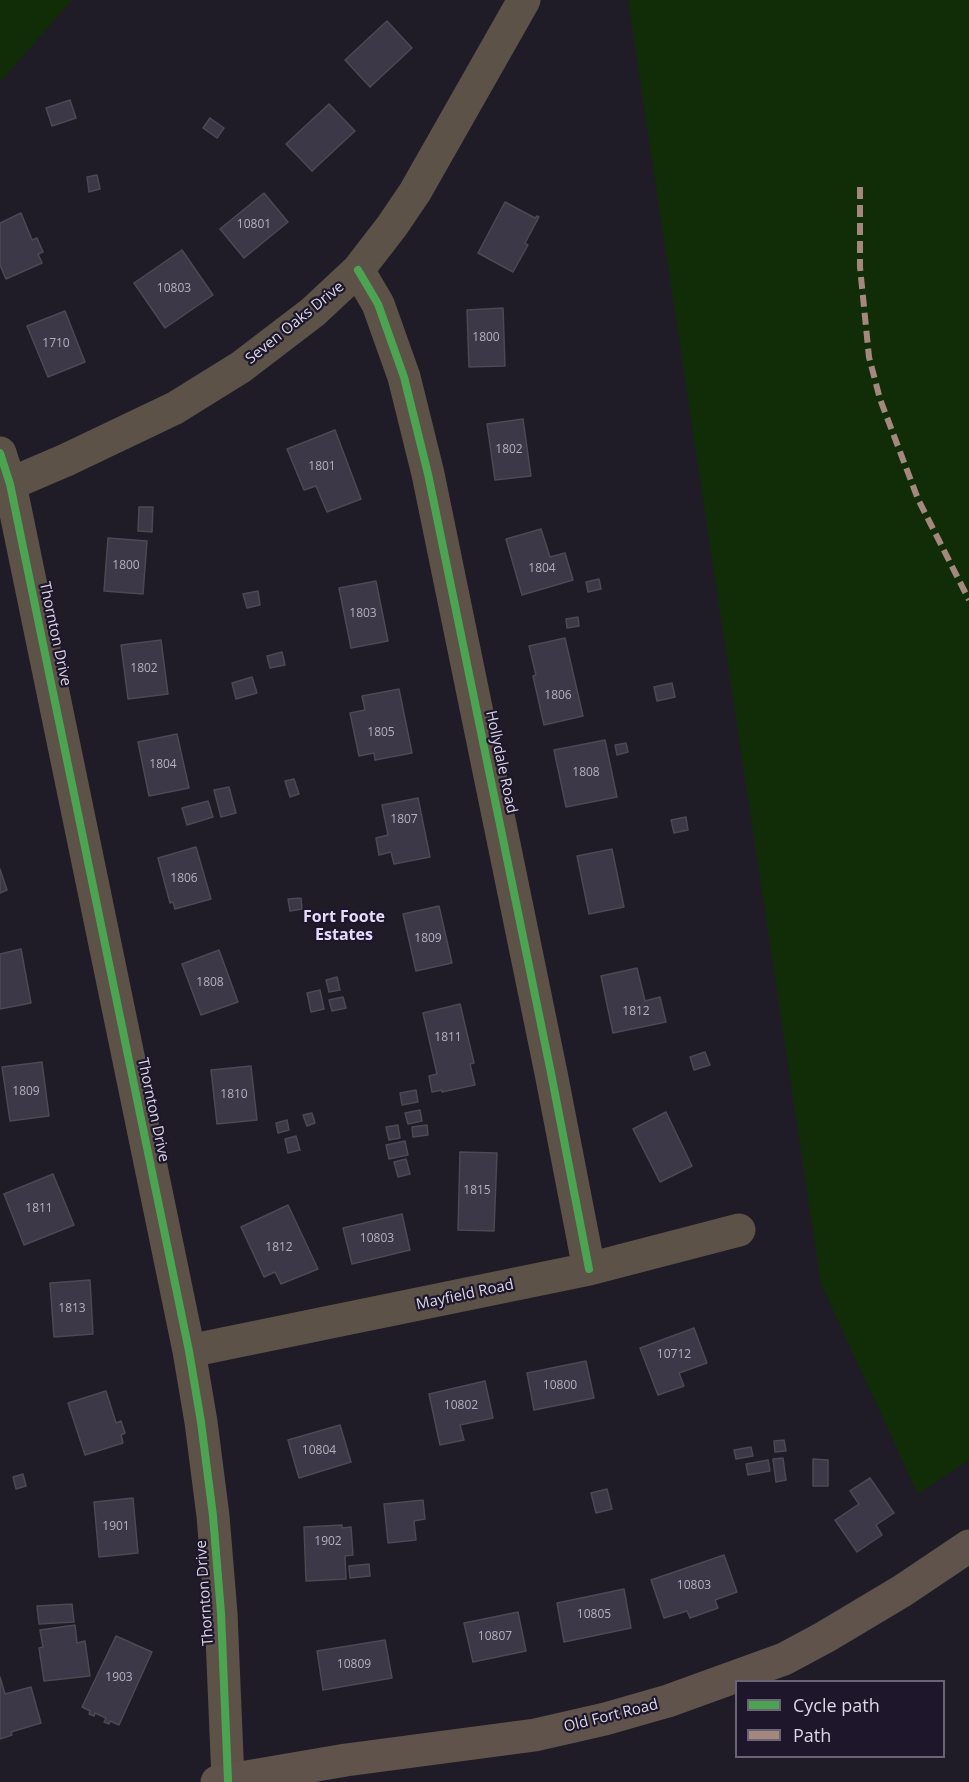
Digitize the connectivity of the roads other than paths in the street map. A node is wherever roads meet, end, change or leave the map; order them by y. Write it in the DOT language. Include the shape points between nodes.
graph roads {
  1 [pos="524,0"];
  2 [pos="358,270"];
  3 [pos="0,453"];
  4 [pos="10,484"];
  5 [pos="739,1230"];
  6 [pos="589,1269"];
  7 [pos="189,1351"];
  8 [pos="969,1546"];
  9 [pos="223,1781"];
  1 -- 2 [label="street, Seven Oaks Drive" via="415,192"];
  2 -- 4 [label="street, Seven Oaks Drive" via="313,312 241,367 175,408"];
  2 -- 6 [label="street, Hollydale Road" via="378,304 404,377 428,474"];
  3 -- 4 [label="street, Thornton Drive"];
  4 -- 7 [label="street, Thornton Drive"];
  5 -- 6 [label="street, Mayfield Road"];
  6 -- 7 [label="street, Mayfield Road"];
  7 -- 9 [label="street, Thornton Drive" via="213,1516 221,1613"];
  8 -- 9 [label="main road, Old Fort Road" via="902,1592 784,1659 669,1701 535,1735"];
}
